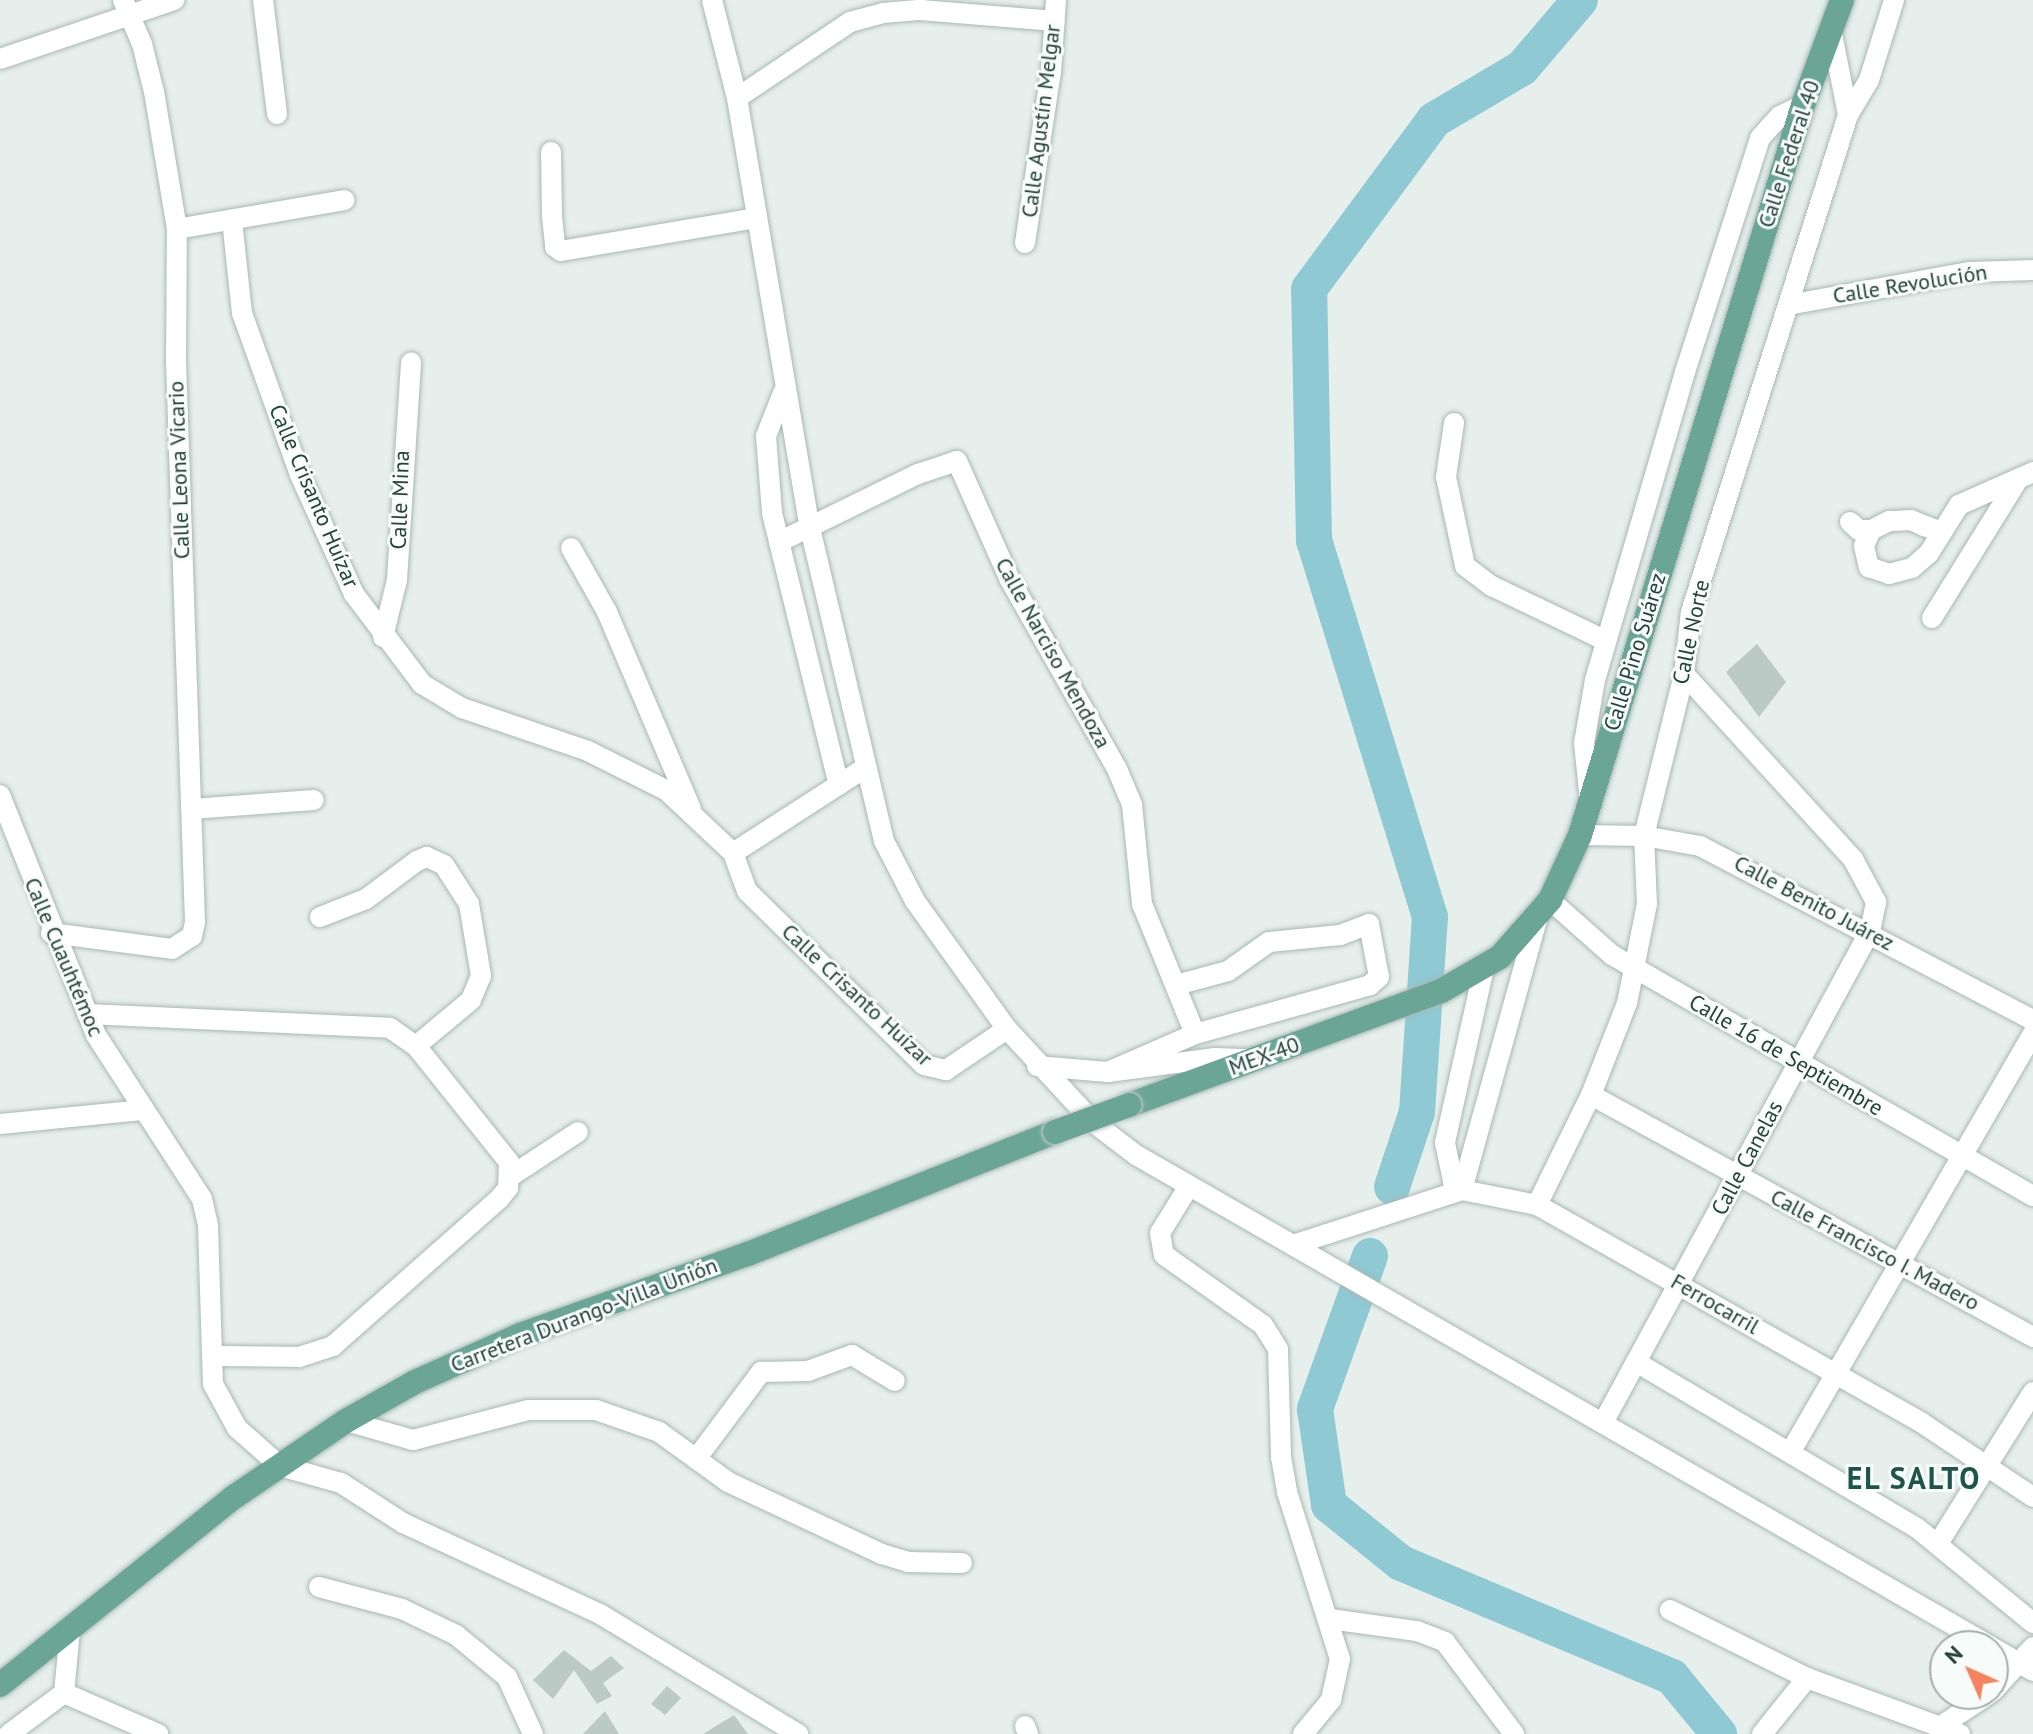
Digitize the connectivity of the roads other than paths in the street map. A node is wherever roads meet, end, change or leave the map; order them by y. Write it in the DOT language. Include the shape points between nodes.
graph roads {
  1 [pos="174,0"];
  2 [pos="263,0"];
  3 [pos="712,0"];
  4 [pos="1842,0"];
  5 [pos="1894,0"];
  6 [pos="127,8"];
  7 [pos="1056,10"];
  8 [pos="1832,34"];
  9 [pos="0,59"];
  10 [pos="737,98"];
  11 [pos="1803,105"];
  12 [pos="277,114"];
  13 [pos="1848,115"];
  14 [pos="551,152"];
  15 [pos="345,200"];
  16 [pos="756,218"];
  17 [pos="232,220"];
  18 [pos="177,229"];
  19 [pos="1025,243"];
  20 [pos="2033,270"];
  21 [pos="1788,305"];
  22 [pos="1739,310"];
  23 [pos="411,362"];
  24 [pos="783,393"];
  25 [pos="1454,423"];
  26 [pos="2025,476"];
  27 [pos="1850,522"];
  28 [pos="810,528"];
  29 [pos="1871,530"];
  30 [pos="1939,531"];
  31 [pos="779,542"];
  32 [pos="571,548"];
  33 [pos="1932,618"];
  34 [pos="835,635"];
  35 [pos="383,637"];
  36 [pos="1604,640"];
  37 [pos="804,645"];
  38 [pos="1684,674"];
  39 [pos="865,768"];
  40 [pos="839,785"];
  41 [pos="0,795"];
  42 [pos="314,800"];
  43 [pos="1590,803"];
  44 [pos="191,809"];
  45 [pos="693,813"];
  46 [pos="1580,835"];
  47 [pos="1644,836"];
  48 [pos="733,853"];
  49 [pos="1543,909"];
  50 [pos="320,917"];
  51 [pos="1870,931"];
  52 [pos="51,933"];
  53 [pos="1484,968"];
  54 [pos="1635,968"];
  55 [pos="1176,985"];
  56 [pos="87,1014"];
  57 [pos="2033,1020"];
  58 [pos="1007,1029"];
  59 [pos="2033,1033"];
  60 [pos="1195,1034"];
  61 [pos="416,1046"];
  62 [pos="1253,1060"];
  63 [pos="1798,1062"];
  64 [pos="1037,1066"];
  65 [pos="1108,1072"];
  66 [pos="1591,1095"];
  67 [pos="144,1110"];
  68 [pos="0,1124"];
  69 [pos="578,1132"];
  70 [pos="1055,1132"];
  71 [pos="1962,1155"];
  72 [pos="511,1176"];
  73 [pos="1737,1176"];
  74 [pos="1189,1186"];
  75 [pos="1462,1190"];
  76 [pos="2033,1196"];
  77 [pos="1537,1205"];
  78 [pos="1293,1245"];
  79 [pos="1898,1264"];
  80 [pos="1678,1283"];
  81 [pos="2033,1337"];
  82 [pos="212,1356"];
  83 [pos="1636,1362"];
  84 [pos="1835,1373"];
  85 [pos="895,1381"];
  86 [pos="2033,1392"];
  87 [pos="346,1421"];
  88 [pos="1604,1421"];
  89 [pos="1791,1451"];
  90 [pos="696,1459"];
  91 [pos="280,1466"];
  92 [pos="1990,1468"];
  93 [pos="2033,1497"];
  94 [pos="1939,1542"];
  95 [pos="962,1563"];
  96 [pos="319,1587"];
  97 [pos="1670,1610"];
  98 [pos="1330,1619"];
  99 [pos="2033,1623"];
  100 [pos="70,1630"];
  101 [pos="1962,1630"];
  102 [pos="2033,1647"];
  103 [pos="2026,1667"];
  104 [pos="1807,1678"];
  105 [pos="2009,1679"];
  106 [pos="0,1685"];
  107 [pos="64,1693"];
  108 [pos="1972,1710"];
  109 [pos="1952,1729"];
  110 [pos="9,1734"];
  111 [pos="158,1734"];
  112 [pos="533,1734"];
  113 [pos="798,1734"];
  114 [pos="1303,1734"];
  115 [pos="1514,1734"];
  116 [pos="1762,1734"];
  1 -- 6 [label="street"];
  2 -- 12 [label="street"];
  3 -- 10 [label="street"];
  4 -- 8 [label="main road, Calle Federal 40"];
  5 -- 13 [label="street, Calle Norte" via="1869,80"];
  6 -- 9 [label="street"];
  6 -- 18 [label="street, Calle Leona Vicario" via="165,142"];
  7 -- 10 [label="street" via="921,10 850,22"];
  7 -- 19 [label="street, Calle Agustín Melgar"];
  8 -- 11 [label="main road, Calle Federal 40"];
  8 -- 13 [label="street"];
  10 -- 16 [label="street"];
  11 -- 22 [label="main road, Calle Federal 40"];
  11 -- 36 [label="street" via="1780,116 1760,138"];
  13 -- 21 [label="street, Calle Norte"];
  14 -- 16 [label="street" via="555,247 561,251"];
  15 -- 17 [label="street" via="297,204"];
  16 -- 24 [label="street"];
  17 -- 18 [label="street"];
  17 -- 35 [label="street, Calle Crisanto Huízar" via="236,282 255,350 337,562"];
  18 -- 44 [label="street, Calle Leona Vicario" via="176,361"];
  20 -- 21 [label="street, Calle Revolución" via="1970,272"];
  21 -- 38 [label="street, Calle Norte" via="1691,612"];
  22 -- 43 [label="main road, Calle Pino Suárez"];
  23 -- 35 [label="street, Calle Mina" via="397,580"];
  24 -- 28 [label="street"];
  24 -- 31 [label="street" via="771,412 764,457"];
  25 -- 36 [label="street" via="1446,477 1465,566 1492,586"];
  26 -- 30 [label="street" via="1970,497"];
  26 -- 33 [label="street"];
  27 -- 29 [label="street" via="1859,530"];
  28 -- 31 [label="street, Calle Narciso Mendoza"];
  28 -- 34 [label="street"];
  28 -- 55 [label="street, Calle Narciso Mendoza" via="918,474 957,461 1009,578 1117,769 1132,805 1142,904"];
  29 -- 30 [label="street" via="1889,521 1911,520"];
  29 -- 30 [label="street" via="1864,546 1869,567 1889,574 1912,568 1929,553"];
  31 -- 37 [label="street"];
  32 -- 45 [label="street" via="607,612"];
  34 -- 37 [label="street"];
  34 -- 39 [label="street"];
  35 -- 45 [label="street, Calle Crisanto Huízar" via="422,684 441,697 616,763"];
  36 -- 43 [label="street" via="1584,743"];
  37 -- 40 [label="street"];
  38 -- 47 [label="street, Calle Norte"];
  38 -- 51 [label="street, Calle Canelas" via="1859,867 1876,902"];
  39 -- 40 [label="street"];
  39 -- 58 [label="street" via="884,841 903,882"];
  40 -- 48 [label="street"];
  41 -- 52 [label="street, Calle Cuauhtémoc"];
  42 -- 44 [label="street"];
  43 -- 46 [label="main road, Calle Pino Suárez"];
  44 -- 52 [label="street, Calle Leona Vicario" via="195,922 184,945 166,949"];
  45 -- 48 [label="street, Calle Crisanto Huízar"];
  46 -- 47 [label="street, Calle Benito Juárez"];
  46 -- 49 [label="main road, Calle Pino Suárez"];
  47 -- 51 [label="street, Calle Benito Juárez" via="1700,846"];
  47 -- 54 [label="street, Calle Norte" via="1647,904"];
  48 -- 58 [label="street, Calle Crisanto Huízar" via="747,891 924,1065 946,1070"];
  49 -- 53 [label="main road, Calle Pino Suárez"];
  49 -- 54 [label="street, Calle 16 de Septiembre"];
  49 -- 75 [label="street"];
  50 -- 61 [label="street" via="366,899 417,861 427,857 444,865 469,904 481,976 471,1000"];
  51 -- 57 [label="street, Calle Benito Juárez"];
  51 -- 63 [label="street, Calle Canelas"];
  52 -- 56 [label="street, Calle Cuauhtémoc"];
  53 -- 62 [label="main road, MEX-40" via="1400,1008"];
  53 -- 75 [label="street" via="1445,1143 1453,1182"];
  54 -- 63 [label="street, Calle 16 de Septiembre"];
  54 -- 66 [label="street"];
  55 -- 60 [label="street, Calle Narciso Mendoza"];
  55 -- 60 [label="street" via="1228,971 1269,942 1340,935 1369,924 1379,977 1370,985"];
  56 -- 61 [label="street" via="374,1024"];
  56 -- 67 [label="street, Calle Cuauhtémoc" via="111,1064"];
  58 -- 64 [label="street"];
  59 -- 71 [label="street"];
  60 -- 65 [label="street"];
  61 -- 72 [label="street" via="502,1152"];
  62 -- 65 [label="street" via="1215,1058"];
  62 -- 70 [label="main road, MEX-40, bridge"];
  63 -- 71 [label="street, Calle 16 de Septiembre"];
  63 -- 73 [label="street, Calle Canelas"];
  64 -- 65 [label="street"];
  64 -- 74 [label="street" via="1094,1123"];
  66 -- 73 [label="street, Calle Francisco I. Madero"];
  66 -- 77 [label="street"];
  67 -- 68 [label="street"];
  67 -- 82 [label="street, Calle Cuauhtémoc" via="202,1199"];
  69 -- 72 [label="street"];
  70 -- 87 [label="main road, Carretera Durango-Villa Unión" via="748,1254 520,1335 415,1382"];
  71 -- 76 [label="street, Calle 16 de Septiembre"];
  71 -- 79 [label="street"];
  72 -- 82 [label="street" via="499,1199 333,1346 299,1357"];
  73 -- 79 [label="street, Calle Francisco I. Madero"];
  73 -- 80 [label="street, Calle Canelas"];
  74 -- 78 [label="street"];
  74 -- 98 [label="street" via="1160,1233 1159,1245 1171,1262 1273,1336 1287,1492"];
  75 -- 77 [label="street, Ferrocarril"];
  75 -- 78 [label="street, Ferrocarril"];
  77 -- 80 [label="street, Ferrocarril"];
  78 -- 88 [label="street"];
  79 -- 81 [label="street, Calle Francisco I. Madero"];
  79 -- 84 [label="street"];
  80 -- 83 [label="street, Calle Canelas"];
  80 -- 84 [label="street, Ferrocarril"];
  82 -- 91 [label="street, Calle Cuauhtémoc" via="213,1384 225,1410 237,1428"];
  83 -- 88 [label="street, Calle Canelas"];
  83 -- 89 [label="street"];
  84 -- 89 [label="street"];
  84 -- 92 [label="street, Ferrocarril"];
  85 -- 90 [label="street" via="852,1355 808,1371 761,1372"];
  86 -- 92 [label="street"];
  87 -- 90 [label="street" via="413,1440 528,1410 574,1407 640,1423"];
  87 -- 91 [label="main road, Carretera Durango-Villa Unión"];
  88 -- 101 [label="street"];
  89 -- 94 [label="street"];
  90 -- 95 [label="street" via="728,1482 882,1554 908,1562"];
  91 -- 100 [label="main road, Carretera Durango-Villa Unión"];
  91 -- 113 [label="street" via="341,1483 403,1523 600,1614"];
  92 -- 93 [label="street, Ferrocarril"];
  92 -- 94 [label="street"];
  94 -- 99 [label="street"];
  96 -- 112 [label="street" via="402,1609 456,1635 507,1677"];
  97 -- 104 [label="street"];
  98 -- 114 [label="street" via="1340,1659 1339,1682"];
  98 -- 115 [label="street" via="1417,1631 1445,1642"];
  100 -- 106 [label="main road, Carretera Durango-Villa Unión"];
  100 -- 107 [label="street"];
  102 -- 103 [label="street"];
  103 -- 105 [label="street"];
  104 -- 109 [label="street"];
  104 -- 116 [label="street"];
  107 -- 110 [label="street"];
  107 -- 111 [label="street"];
  108 -- 109 [label="street"];
}
